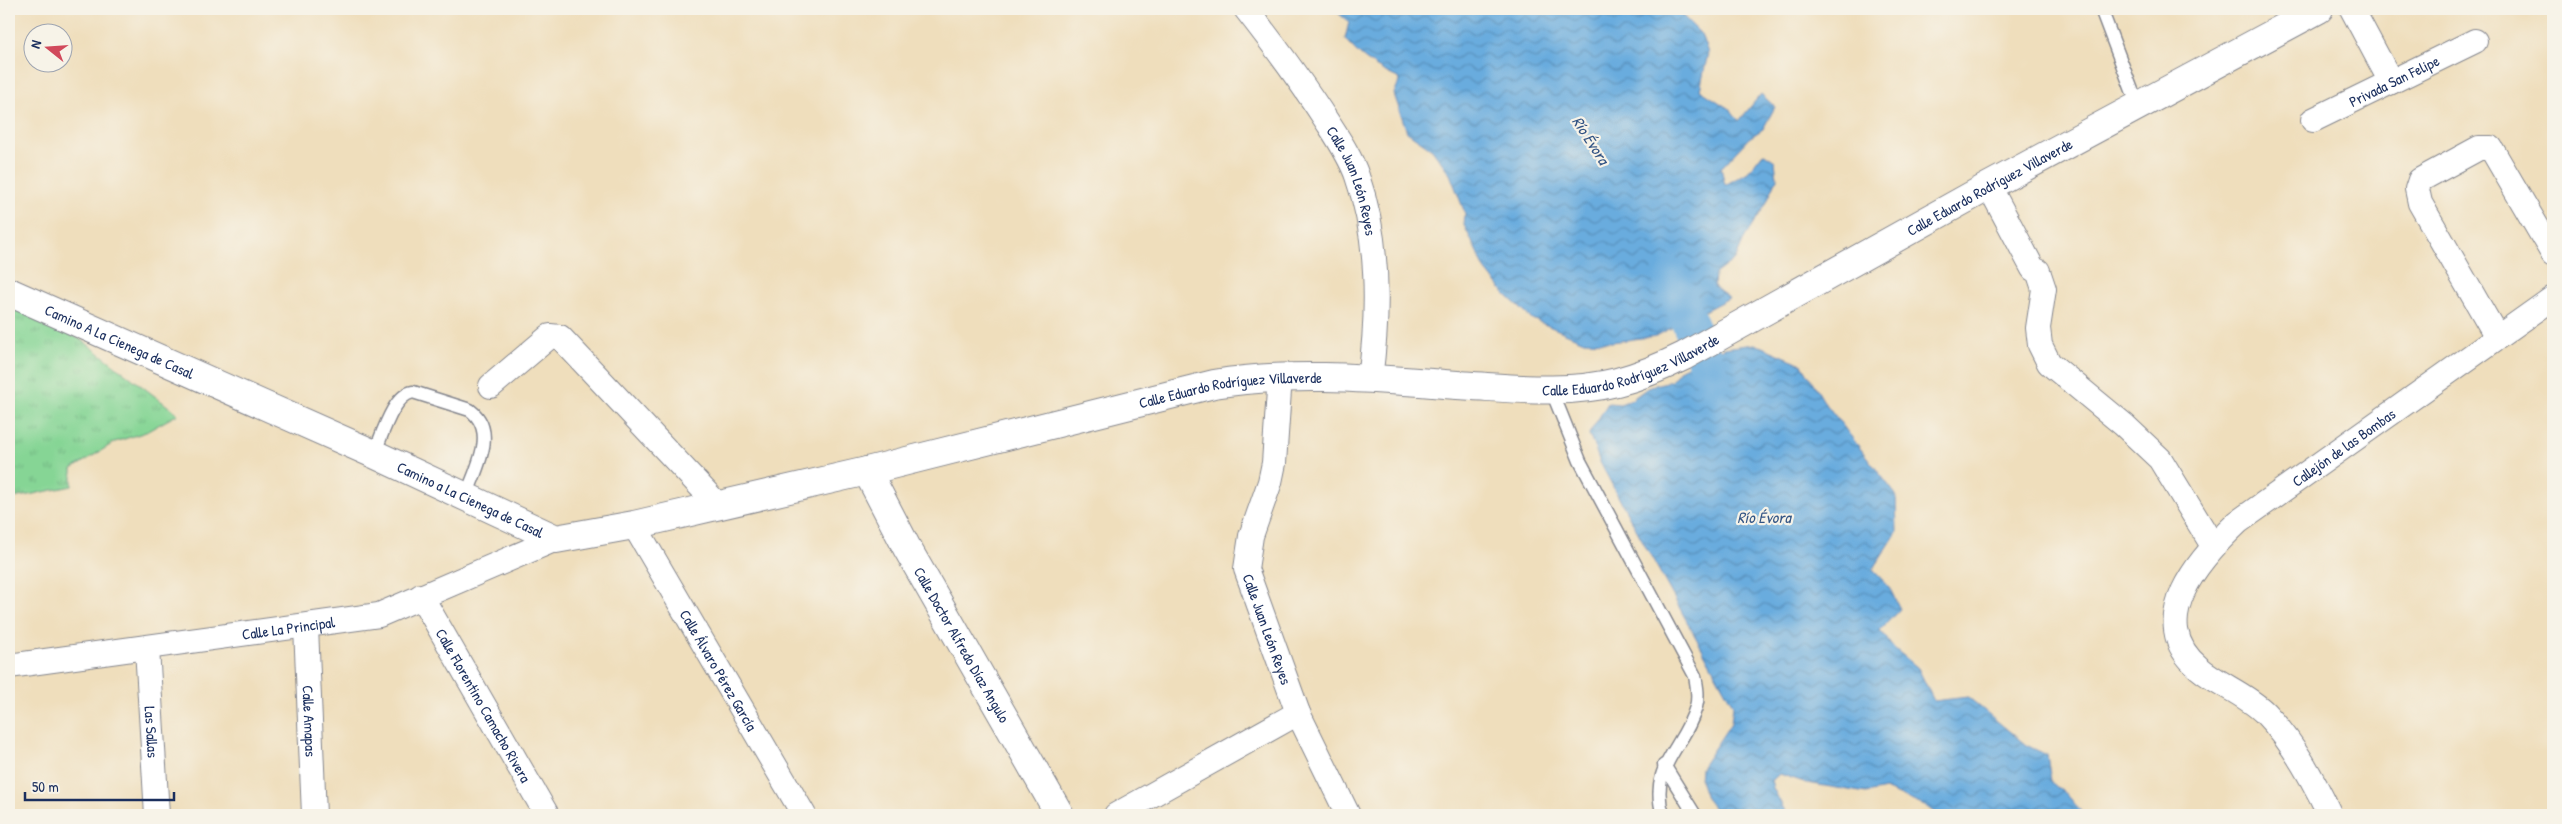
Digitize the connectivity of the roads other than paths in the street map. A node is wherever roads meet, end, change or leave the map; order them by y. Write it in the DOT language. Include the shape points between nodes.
graph roads {
  1 [pos="1246,9"];
  2 [pos="2100,9"];
  3 [pos="2319,9"];
  4 [pos="2352,9"];
  5 [pos="2475,41"];
  6 [pos="2391,82"];
  7 [pos="2138,106"];
  8 [pos="2313,120"];
  9 [pos="1989,186"];
  10 [pos="2553,254"];
  11 [pos="9,292"];
  12 [pos="2553,298"];
  13 [pos="2497,338"];
  14 [pos="1280,376"];
  15 [pos="1370,379"];
  16 [pos="491,386"];
  17 [pos="1551,389"];
  18 [pos="231,391"];
  19 [pos="374,454"];
  20 [pos="867,471"];
  21 [pos="466,497"];
  22 [pos="717,504"];
  23 [pos="634,525"];
  24 [pos="556,539"];
  25 [pos="2213,546"];
  26 [pos="421,596"];
  27 [pos="306,627"];
  28 [pos="147,648"];
  29 [pos="9,666"];
  30 [pos="1298,713"];
  31 [pos="1664,765"];
  32 [pos="157,815"];
  33 [pos="314,815"];
  34 [pos="547,815"];
  35 [pos="804,815"];
  36 [pos="1060,815"];
  37 [pos="1116,815"];
  38 [pos="1348,815"];
  39 [pos="1663,815"];
  40 [pos="1695,815"];
  41 [pos="2330,815"];
  1 -- 15 [label="street, Calle Juan León Reyes" via="1304,86 1343,146 1357,175 1369,218 1374,262 1377,328"];
  2 -- 7 [label="lane"];
  3 -- 7 [label="street, Calle Eduardo Rodríguez Villaverde"];
  4 -- 6 [label="street"];
  5 -- 6 [label="street, Privada San Felipe"];
  6 -- 8 [label="street, Privada San Felipe"];
  7 -- 9 [label="street, Calle Eduardo Rodríguez Villaverde"];
  9 -- 17 [label="street, Calle Eduardo Rodríguez Villaverde" via="1655,370 1616,383"];
  9 -- 25 [label="street" via="2033,269 2038,271 2044,289 2038,328 2040,344 2049,363 2160,459"];
  10 -- 13 [label="street" via="2491,148 2479,148 2420,180 2417,189 2420,203"];
  11 -- 18 [label="street, Camino A La Cienega de Casal"];
  12 -- 13 [label="street, Callejón de las Bombas"];
  13 -- 25 [label="street, Callejón de las Bombas" via="2238,522"];
  14 -- 15 [label="street, Calle Eduardo Rodríguez Villaverde"];
  14 -- 20 [label="street, Calle Eduardo Rodríguez Villaverde" via="1214,384"];
  14 -- 30 [label="street, Calle Juan León Reyes" via="1274,463 1250,536 1246,569"];
  15 -- 17 [label="street, Calle Eduardo Rodríguez Villaverde"];
  16 -- 22 [label="street" via="550,336 560,337"];
  17 -- 31 [label="lane" via="1580,461 1695,676 1697,705"];
  18 -- 19 [label="street, Camino a La Cienega de Casal"];
  19 -- 21 [label="street, Camino a La Cienega de Casal"];
  19 -- 21 [label="lane" via="395,405 408,393 470,410 478,416 485,432"];
  20 -- 22 [label="street, Camino a La Cienega de Casal"];
  20 -- 36 [label="street, Calle Doctor Alfredo Díaz Angulo" via="907,548"];
  21 -- 24 [label="street, Camino a La Cienega de Casal"];
  22 -- 23 [label="street, Camino a La Cienega de Casal"];
  23 -- 24 [label="street, Camino a La Cienega de Casal"];
  23 -- 35 [label="street, Calle Álvaro Pérez García"];
  24 -- 26 [label="street, Calle La Principal"];
  25 -- 41 [label="street, Callejón de las Bombas" via="2178,602 2174,628 2183,648 2198,667 2264,713 2314,780"];
  26 -- 27 [label="street, Calle La Principal" via="386,614"];
  26 -- 34 [label="street, Calle Florentino Camacho Rivera"];
  27 -- 28 [label="street, Calle La Principal"];
  27 -- 33 [label="street, Calle Amapas"];
  28 -- 29 [label="street, Calle La Principal"];
  28 -- 32 [label="street, Las Sallas"];
  30 -- 37 [label="street"];
  30 -- 38 [label="street, Calle Juan León Reyes"];
  31 -- 39 [label="lane" via="1659,793"];
  31 -- 40 [label="lane"];
}
